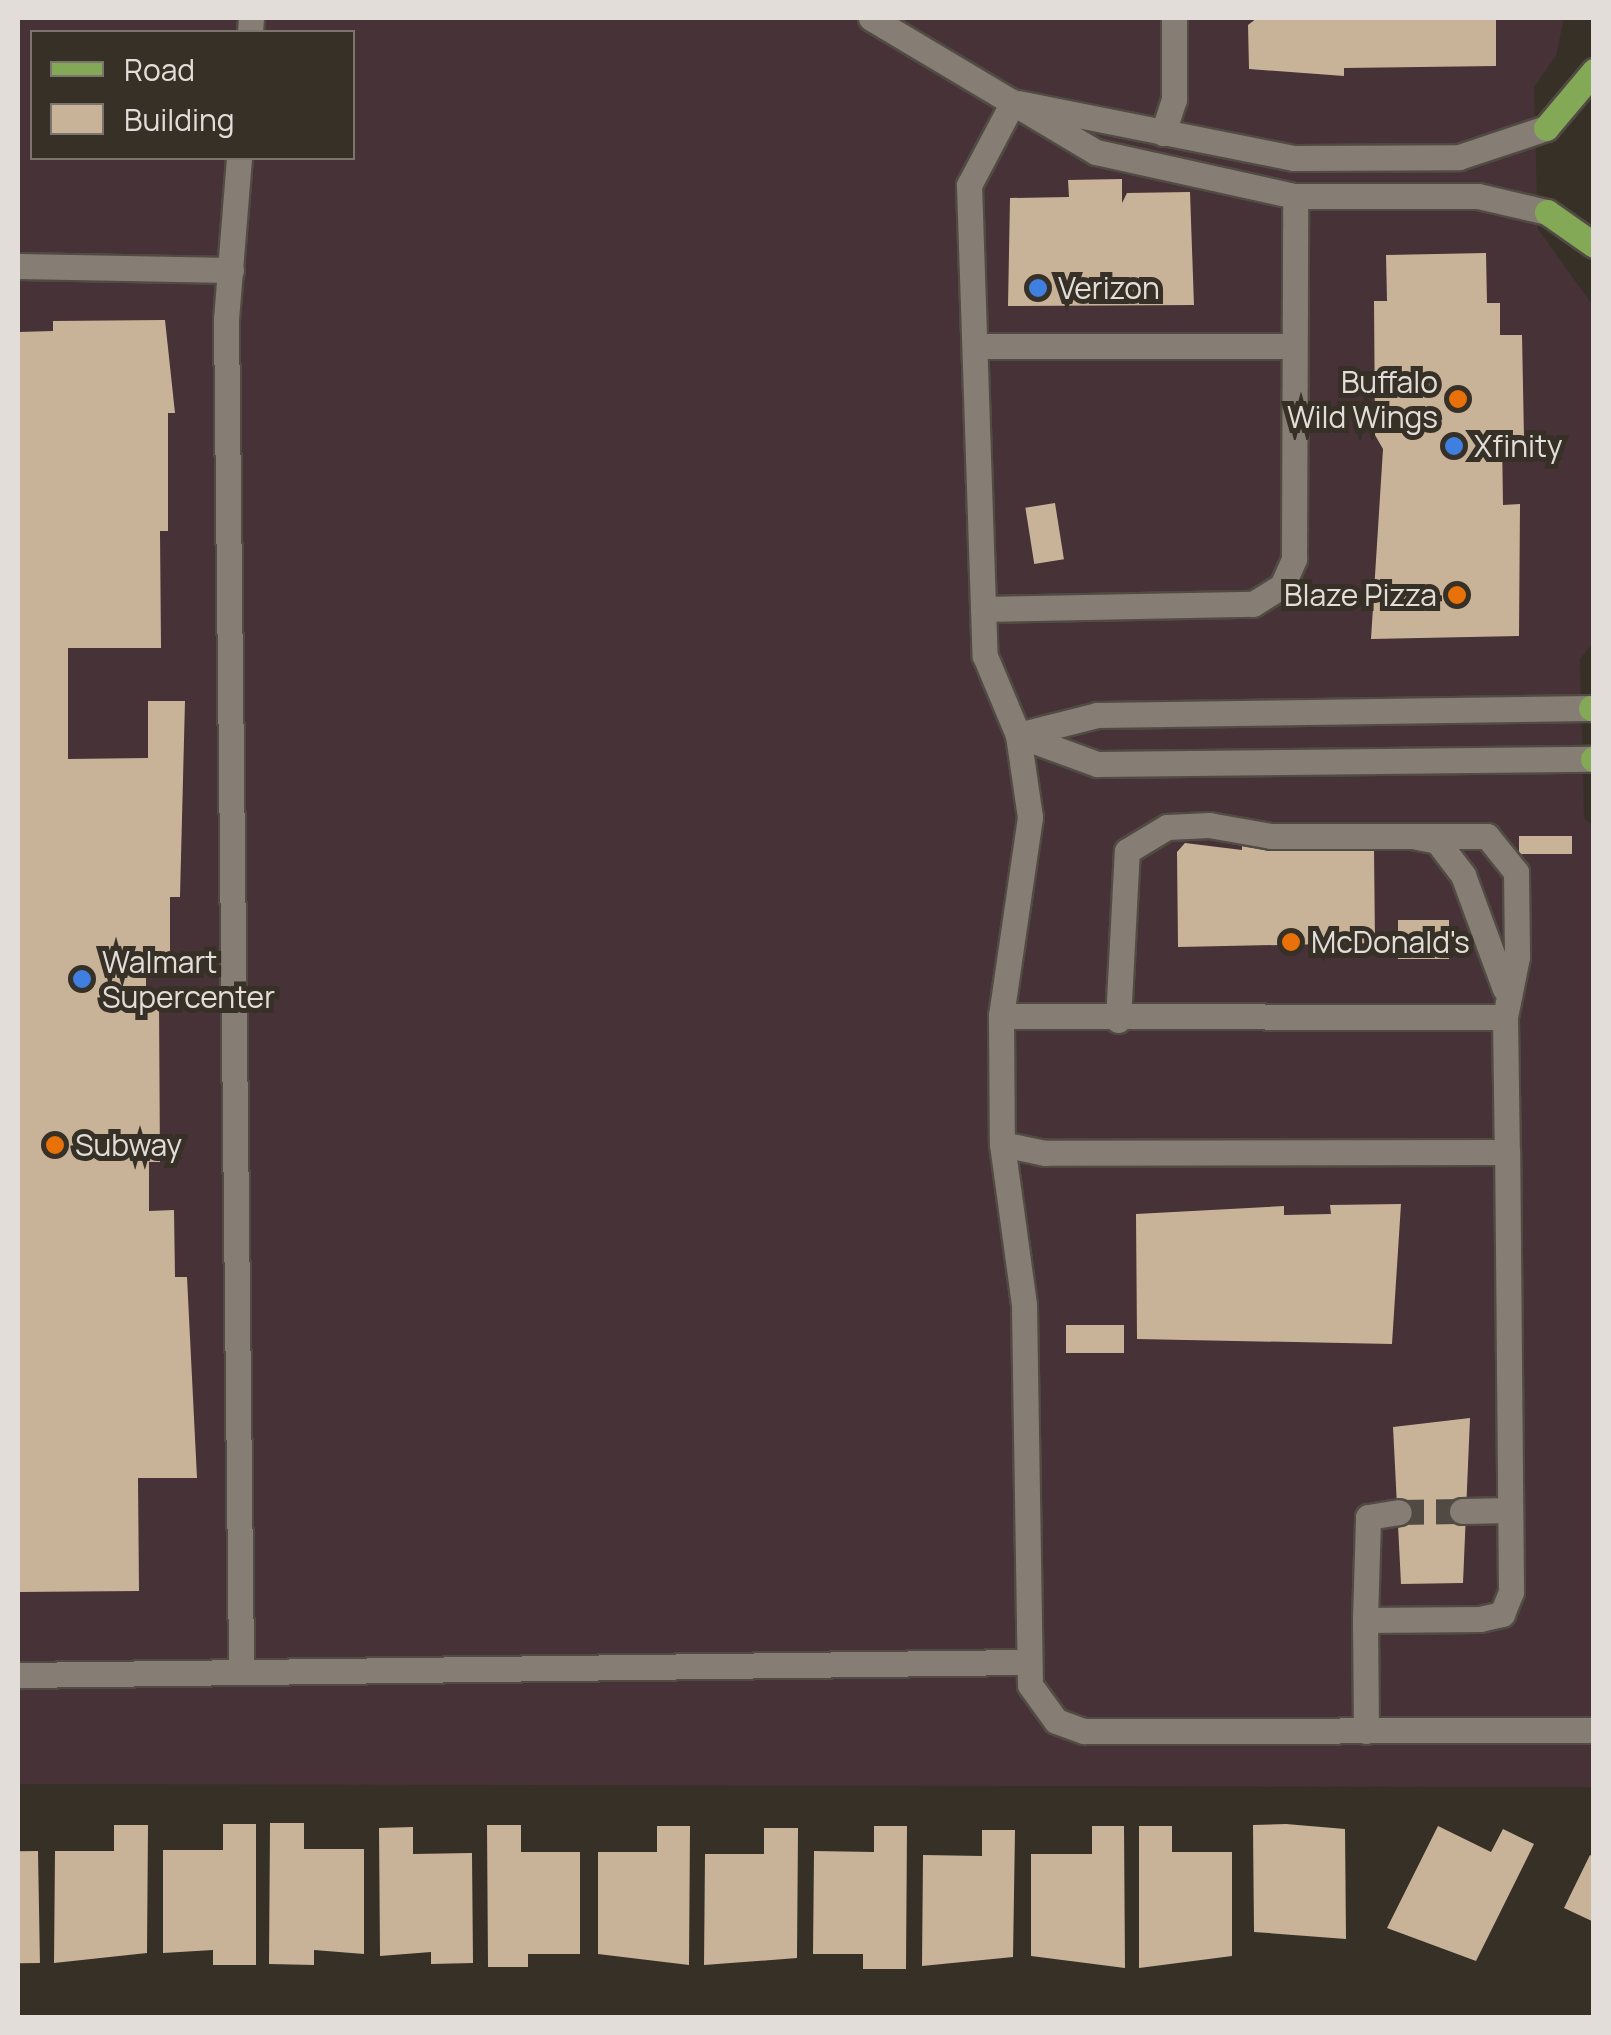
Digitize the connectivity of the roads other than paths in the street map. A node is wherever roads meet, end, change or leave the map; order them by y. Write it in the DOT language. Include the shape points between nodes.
graph roads {
  1 [pos="871,18"];
  2 [pos="1174,18"];
  3 [pos="1594,71"];
  4 [pos="1013,102"];
  5 [pos="1546,128"];
  6 [pos="1163,133"];
  7 [pos="239,160"];
  8 [pos="1295,196"];
  9 [pos="1547,212"];
  10 [pos="1594,245"];
  11 [pos="18,266"];
  12 [pos="231,270"];
  13 [pos="974,346"];
  14 [pos="1293,346"];
  15 [pos="983,609"];
  16 [pos="1592,708"];
  17 [pos="1018,736"];
  18 [pos="1593,759"];
  19 [pos="1407,835"];
  20 [pos="1506,989"];
  21 [pos="1001,1016"];
  22 [pos="1505,1017"];
  23 [pos="1118,1020"];
  24 [pos="1002,1144"];
  25 [pos="1506,1152"];
  26 [pos="1510,1510"];
  27 [pos="1462,1511"];
  28 [pos="1399,1512"];
  29 [pos="1365,1620"];
  30 [pos="1027,1662"];
  31 [pos="241,1672"];
  32 [pos="18,1675"];
  33 [pos="1594,1730"];
  34 [pos="1366,1732"];
  1 -- 4 [label="lane"];
  2 -- 6 [label="lane" via="1174,100"];
  3 -- 5 [label="main road"];
  4 -- 6 [label="lane" via="1074,107"];
  4 -- 8 [label="lane" via="1096,152"];
  4 -- 13 [label="lane" via="970,185"];
  5 -- 6 [label="lane" via="1459,157 1383,160 1294,158"];
  7 -- 12 [label="lane"];
  8 -- 9 [label="lane" via="1478,196"];
  8 -- 14 [label="lane"];
  9 -- 10 [label="main road"];
  11 -- 12 [label="lane"];
  12 -- 31 [label="lane"];
  13 -- 14 [label="lane"];
  13 -- 15 [label="lane"];
  14 -- 15 [label="lane" via="1294,558 1282,586 1253,604"];
  15 -- 17 [label="lane" via="985,656"];
  16 -- 17 [label="lane" via="1096,714"];
  17 -- 18 [label="lane" via="1096,764"];
  17 -- 21 [label="lane" via="1030,816"];
  19 -- 20 [label="lane" via="1451,855"];
  19 -- 20 [label="lane" via="1487,836 1506,851 1518,915"];
  19 -- 23 [label="lane" via="1167,827 1127,851"];
  20 -- 22 [label="lane"];
  21 -- 23 [label="lane"];
  21 -- 24 [label="lane"];
  22 -- 23 [label="lane"];
  22 -- 25 [label="lane"];
  24 -- 25 [label="lane" via="1046,1153"];
  24 -- 30 [label="lane" via="1024,1304"];
  25 -- 26 [label="lane"];
  26 -- 27 [label="lane"];
  26 -- 29 [label="lane" via="1511,1592 1502,1614"];
  28 -- 29 [label="lane" via="1368,1517"];
  29 -- 34 [label="lane"];
  30 -- 31 [label="lane"];
  30 -- 34 [label="lane" via="1039,1705 1084,1731"];
  31 -- 32 [label="lane"];
  33 -- 34 [label="lane"];
}
